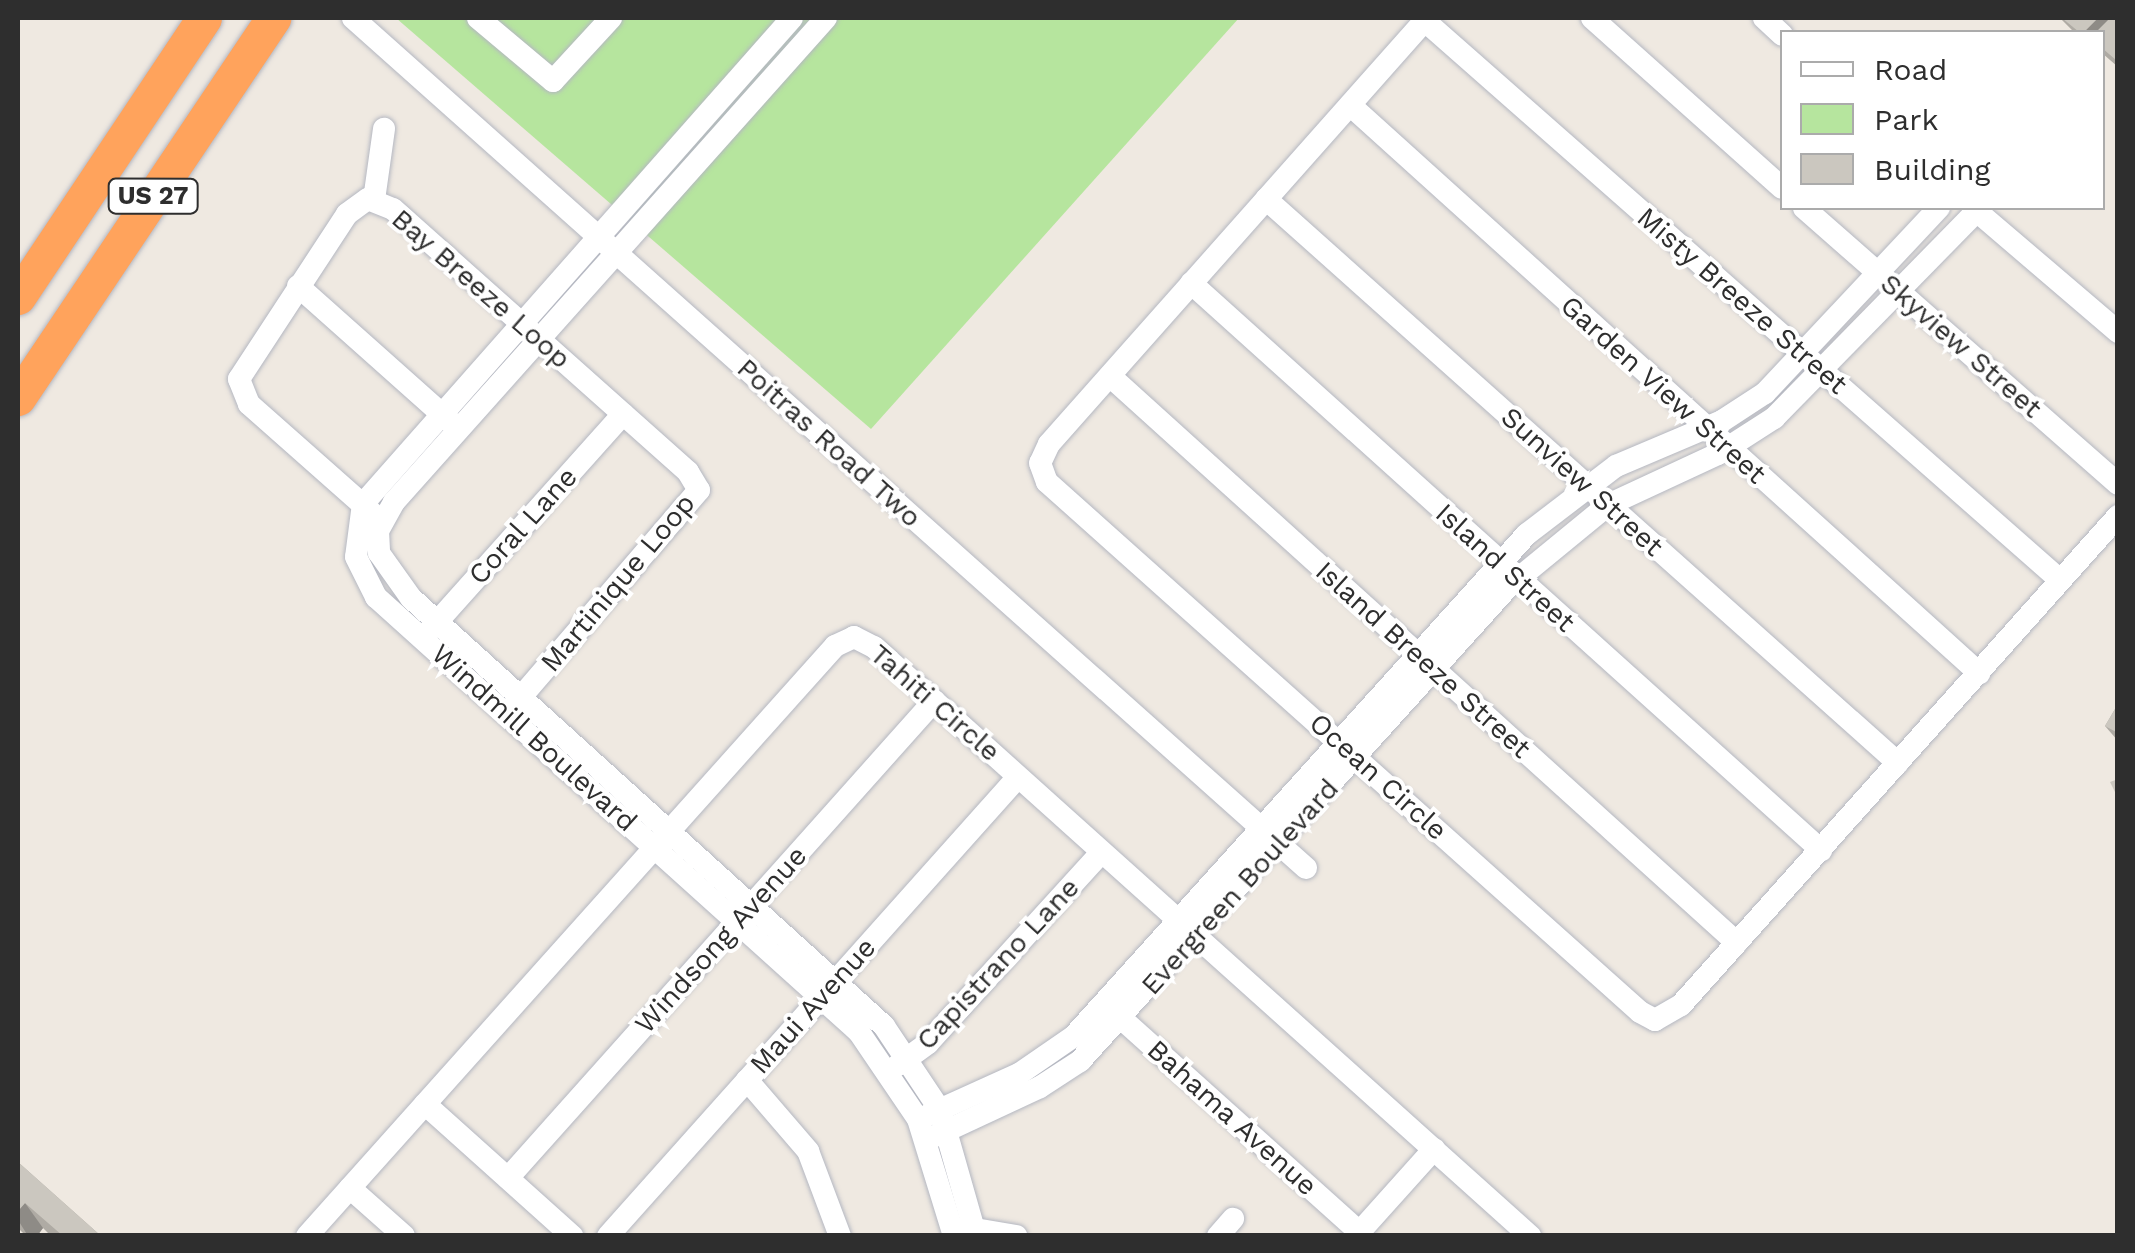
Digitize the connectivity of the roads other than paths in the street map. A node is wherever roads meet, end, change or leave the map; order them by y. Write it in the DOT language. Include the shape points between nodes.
graph roads {
  1 [pos="204,18"];
  2 [pos="246,18"];
  3 [pos="274,18"];
  4 [pos="353,18"];
  5 [pos="478,18"];
  6 [pos="610,18"];
  7 [pos="792,18"];
  8 [pos="826,18"];
  9 [pos="1592,18"];
  10 [pos="1426,19"];
  11 [pos="1350,104"];
  12 [pos="384,129"];
  13 [pos="1780,186"];
  14 [pos="1266,199"];
  15 [pos="374,200"];
  16 [pos="1806,210"];
  17 [pos="1937,210"];
  18 [pos="1974,210"];
  19 [pos="1976,210"];
  20 [pos="597,236"];
  21 [pos="616,252"];
  22 [pos="1879,274"];
  23 [pos="1192,283"];
  24 [pos="298,286"];
  25 [pos="1898,292"];
  26 [pos="88,294"];
  27 [pos="18,296"];
  28 [pos="530,331"];
  29 [pos="2118,332"];
  30 [pos="1813,364"];
  31 [pos="1110,376"];
  32 [pos="18,398"];
  33 [pos="623,414"];
  34 [pos="450,421"];
  35 [pos="1702,428"];
  36 [pos="1727,449"];
  37 [pos="2118,484"];
  38 [pos="1586,487"];
  39 [pos="362,504"];
  40 [pos="1608,505"];
  41 [pos="2118,516"];
  42 [pos="382,521"];
  43 [pos="1508,572"];
  44 [pos="2060,580"];
  45 [pos="430,630"];
  46 [pos="1424,663"];
  47 [pos="1979,673"];
  48 [pos="934,701"];
  49 [pos="514,705"];
  50 [pos="1347,749"];
  51 [pos="1898,763"];
  52 [pos="1018,776"];
  53 [pos="1270,836"];
  54 [pos="663,838"];
  55 [pos="1821,850"];
  56 [pos="1102,852"];
  57 [pos="1306,868"];
  58 [pos="746,912"];
  59 [pos="1188,928"];
  60 [pos="1737,943"];
  61 [pos="830,987"];
  62 [pos="1114,1011"];
  63 [pos="899,1064"];
  64 [pos="747,1080"];
  65 [pos="425,1104"];
  66 [pos="933,1125"];
  67 [pos="1434,1149"];
  68 [pos="508,1178"];
  69 [pos="350,1188"];
  70 [pos="1519,1232"];
  71 [pos="968,1233"];
  72 [pos="1358,1234"];
  73 [pos="307,1236"];
  74 [pos="404,1236"];
  75 [pos="572,1236"];
  76 [pos="608,1236"];
  77 [pos="840,1236"];
  78 [pos="1016,1236"];
  1 -- 27 [label="highway, US 27"];
  2 -- 26 [label="highway" via="102,247"];
  3 -- 26 [label="highway, US 27"];
  4 -- 20 [label="street, Poitras Road Two"];
  5 -- 6 [label="street" via="553,81"];
  7 -- 20 [label="street"];
  8 -- 21 [label="street"];
  9 -- 13 [label="street"];
  10 -- 11 [label="street, Ocean Circle"];
  10 -- 30 [label="street, Misty Breeze Street"];
  11 -- 14 [label="street, Ocean Circle"];
  11 -- 35 [label="street, Garden View Street"];
  12 -- 15 [label="street"];
  14 -- 23 [label="street, Ocean Circle"];
  14 -- 38 [label="street, Sunview Street"];
  15 -- 24 [label="street, Bay Breeze Loop" via="346,214"];
  15 -- 28 [label="street, Bay Breeze Loop" via="393,209"];
  16 -- 22 [label="street, Skyview Street"];
  17 -- 22 [label="street, Evergreen Boulevard"];
  18 -- 25 [label="street, Evergreen Boulevard"];
  19 -- 29 [label="street"];
  20 -- 21 [label="street, Poitras Road Two"];
  20 -- 28 [label="street"];
  21 -- 28 [label="street"];
  21 -- 53 [label="street, Poitras Road Two"];
  22 -- 25 [label="street, Skyview Street"];
  22 -- 30 [label="street, Evergreen Boulevard"];
  23 -- 31 [label="street, Ocean Circle"];
  23 -- 43 [label="street, Island Street"];
  24 -- 34 [label="street"];
  24 -- 39 [label="street, Bay Breeze Loop" via="242,371 240,388"];
  25 -- 30 [label="street, Evergreen Boulevard"];
  25 -- 37 [label="street, Skyview Street"];
  26 -- 32 [label="highway, US 27"];
  28 -- 33 [label="street, Bay Breeze Loop"];
  28 -- 34 [label="street"];
  30 -- 35 [label="street, Evergreen Boulevard"];
  30 -- 36 [label="street, Evergreen Boulevard" via="1774,418"];
  30 -- 44 [label="street, Misty Breeze Street"];
  31 -- 46 [label="street, Island Breeze Street"];
  31 -- 50 [label="street, Ocean Circle" via="1050,444 1040,463 1047,482"];
  33 -- 45 [label="street, Coral Lane"];
  33 -- 49 [label="street, Martinique Loop" via="694,478 698,496"];
  34 -- 39 [label="street"];
  34 -- 42 [label="street"];
  35 -- 36 [label="street, Garden View Street"];
  35 -- 38 [label="street, Evergreen Boulevard" via="1616,466"];
  36 -- 40 [label="street, Evergreen Boulevard"];
  36 -- 47 [label="street, Garden View Street"];
  38 -- 40 [label="street, Sunview Street"];
  38 -- 43 [label="street, Evergreen Boulevard"];
  39 -- 42 [label="street"];
  39 -- 45 [label="street, Windmill Boulevard" via="354,542 360,571 376,597"];
  40 -- 43 [label="street, Evergreen Boulevard"];
  40 -- 51 [label="street, Sunview Street"];
  41 -- 44 [label="street, Ocean Circle"];
  42 -- 45 [label="street, Windmill Boulevard" via="382,564"];
  43 -- 46 [label="street, Evergreen Boulevard"];
  43 -- 55 [label="street, Island Street"];
  44 -- 47 [label="street, Ocean Circle"];
  45 -- 49 [label="street, Windmill Boulevard"];
  46 -- 50 [label="street, Evergreen Boulevard"];
  46 -- 60 [label="street, Island Breeze Street"];
  47 -- 51 [label="street, Ocean Circle"];
  48 -- 52 [label="street, Tahiti Circle"];
  48 -- 54 [label="street, Tahiti Circle" via="868,642 840,641"];
  48 -- 58 [label="street, Windsong Avenue"];
  49 -- 54 [label="street, Windmill Boulevard"];
  50 -- 53 [label="street, Evergreen Boulevard"];
  50 -- 60 [label="street, Ocean Circle" via="1655,1020 1670,1016"];
  51 -- 55 [label="street, Ocean Circle"];
  52 -- 56 [label="street, Tahiti Circle"];
  52 -- 61 [label="street, Maui Avenue"];
  53 -- 57 [label="street, Poitras Road Two"];
  53 -- 59 [label="street, Evergreen Boulevard"];
  54 -- 58 [label="street, Windmill Boulevard"];
  54 -- 65 [label="street, Tahiti Circle"];
  55 -- 60 [label="street, Ocean Circle"];
  56 -- 59 [label="street, Tahiti Circle"];
  56 -- 63 [label="street, Capistrano Lane"];
  58 -- 61 [label="street, Windmill Boulevard"];
  58 -- 68 [label="street, Windsong Avenue"];
  59 -- 62 [label="street, Evergreen Boulevard"];
  59 -- 67 [label="street, Tahiti Circle"];
  61 -- 63 [label="street, Windmill Boulevard"];
  61 -- 64 [label="street, Maui Avenue"];
  62 -- 66 [label="street, Evergreen Boulevard"];
  62 -- 72 [label="street, Bahama Avenue"];
  63 -- 66 [label="street, Windmill Boulevard"];
  64 -- 76 [label="street, Maui Avenue"];
  64 -- 77 [label="street" via="808,1151"];
  65 -- 68 [label="street"];
  65 -- 69 [label="street, Tahiti Circle"];
  66 -- 71 [label="street, Windmill Boulevard"];
  67 -- 70 [label="street, Tahiti Circle"];
  67 -- 72 [label="street"];
  68 -- 75 [label="street"];
  69 -- 73 [label="street, Tahiti Circle"];
  69 -- 74 [label="street"];
  71 -- 78 [label="street"];
}
